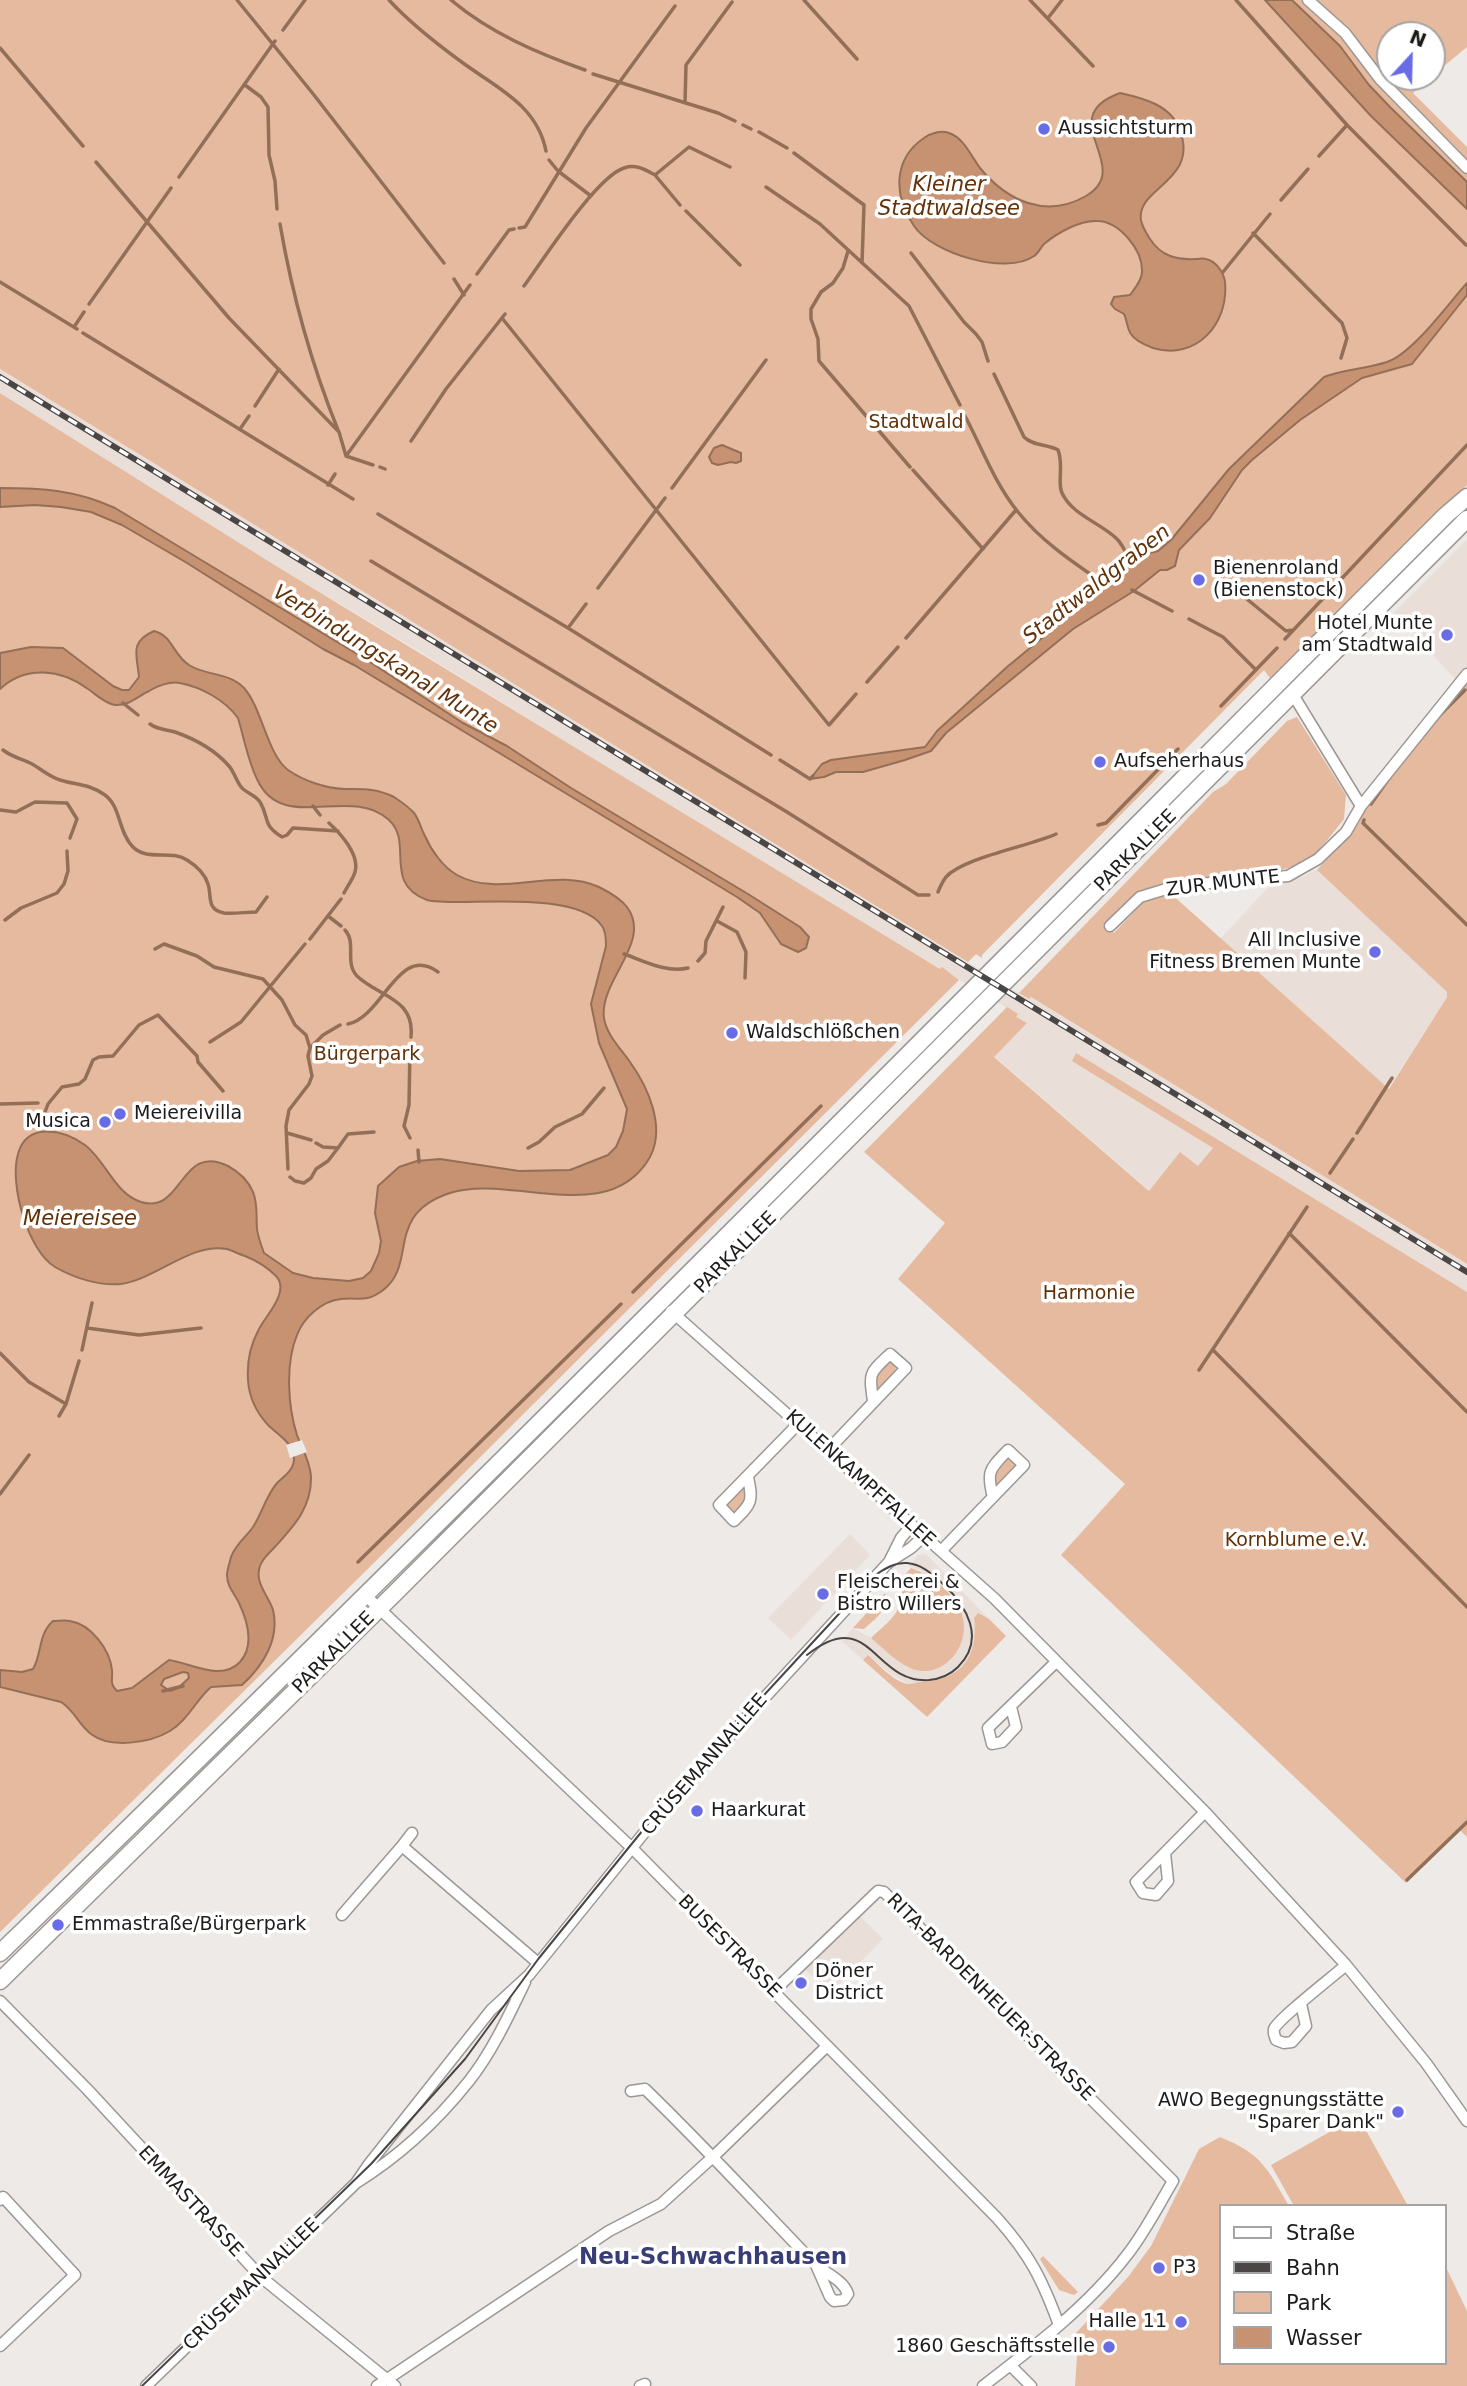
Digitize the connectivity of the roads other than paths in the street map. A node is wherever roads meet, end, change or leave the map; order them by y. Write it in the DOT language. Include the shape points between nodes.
graph roads {
  1 [pos="1308,0"];
  2 [pos="1467,168"];
  3 [pos="1467,497"];
  4 [pos="1467,519"];
  5 [pos="1467,674"];
  6 [pos="1292,693"];
  7 [pos="1361,806"];
  8 [pos="1110,926"];
  9 [pos="661,1301"];
  10 [pos="675,1314"];
  11 [pos="873,1401"];
  12 [pos="799,1423"];
  13 [pos="829,1449"];
  14 [pos="748,1477"];
  15 [pos="993,1497"];
  16 [pos="912,1525"];
  17 [pos="924,1535"];
  18 [pos="941,1551"];
  19 [pos="889,1562"];
  20 [pos="365,1595"];
  21 [pos="379,1608"];
  22 [pos="1056,1662"];
  23 [pos="1011,1707"];
  24 [pos="1205,1811"];
  25 [pos="412,1833"];
  26 [pos="402,1846"];
  27 [pos="632,1848"];
  28 [pos="1165,1853"];
  29 [pos="342,1916"];
  30 [pos="0,1952"];
  31 [pos="538,1963"];
  32 [pos="1346,1965"];
  33 [pos="529,1975"];
  34 [pos="0,1981"];
  35 [pos="774,1991"];
  36 [pos="0,2001"];
  37 [pos="1301,2004"];
  38 [pos="827,2046"];
  39 [pos="631,2091"];
  40 [pos="1467,2121"];
  41 [pos="715,2156"];
  42 [pos="356,2183"];
  43 [pos="0,2200"];
  44 [pos="816,2265"];
  45 [pos="261,2277"];
  46 [pos="1059,2325"];
  47 [pos="0,2346"];
  48 [pos="1010,2365"];
  49 [pos="386,2378"];
  50 [pos="146,2386"];
  51 [pos="377,2386"];
  52 [pos="395,2386"];
  53 [pos="983,2386"];
  54 [pos="1031,2386"];
  1 -- 2 [label="street" via="1346,33 1380,79"];
  3 -- 9 [label="main road, PARKALLEE"];
  4 -- 6 [label="main road, PARKALLEE"];
  5 -- 7 [label="street, ZUR MUNTE"];
  6 -- 7 [label="street"];
  6 -- 10 [label="main road, PARKALLEE"];
  7 -- 8 [label="street, ZUR MUNTE" via="1330,849 1288,876 1176,886 1140,897"];
  9 -- 10 [label="street, KULENKAMPFFALLEE"];
  9 -- 20 [label="main road, PARKALLEE"];
  10 -- 12 [label="street, KULENKAMPFFALLEE"];
  10 -- 21 [label="main road, PARKALLEE"];
  11 -- 11 [label="street" via="906,1368 890,1354 872,1371"];
  11 -- 13 [label="street"];
  12 -- 13 [label="street, KULENKAMPFFALLEE"];
  12 -- 14 [label="street"];
  13 -- 16 [label="street, KULENKAMPFFALLEE"];
  15 -- 18 [label="street"];
  16 -- 17 [label="street, KULENKAMPFFALLEE"];
  16 -- 19 [label="street, CRÜSEMANNALLEE"];
  17 -- 18 [label="street, KULENKAMPFFALLEE"];
  17 -- 19 [label="street, CRÜSEMANNALLEE"];
  18 -- 22 [label="street, KULENKAMPFFALLEE"];
  19 -- 27 [label="street, CRÜSEMANNALLEE"];
  20 -- 21 [label="street, BUSESTRASSE"];
  20 -- 30 [label="main road, PARKALLEE"];
  21 -- 27 [label="street, BUSESTRASSE"];
  21 -- 34 [label="main road, PARKALLEE"];
  22 -- 23 [label="street"];
  22 -- 24 [label="street, KULENKAMPFFALLEE"];
  24 -- 28 [label="street"];
  24 -- 32 [label="street, KULENKAMPFFALLEE"];
  25 -- 26 [label="street"];
  26 -- 29 [label="street"];
  26 -- 31 [label="street"];
  27 -- 31 [label="street, CRÜSEMANNALLEE"];
  27 -- 35 [label="street, BUSESTRASSE"];
  31 -- 33 [label="street, CRÜSEMANNALLEE"];
  32 -- 37 [label="street"];
  32 -- 40 [label="street, KULENKAMPFFALLEE"];
  33 -- 42 [label="street, CRÜSEMANNALLEE" via="491,2010"];
  33 -- 42 [label="street, CRÜSEMANNALLEE" via="470,2080 420,2133"];
  35 -- 38 [label="street, BUSESTRASSE"];
  35 -- 46 [label="street, RITA-BARDENHEUER-STRASSE" via="878,1891 884,1892 1172,2181 1126,2257"];
  36 -- 45 [label="street, EMMASTRASSE"];
  38 -- 41 [label="street"];
  38 -- 46 [label="street, BUSESTRASSE" via="1016,2239 1044,2284"];
  39 -- 41 [label="street" via="645,2089"];
  41 -- 44 [label="street"];
  41 -- 49 [label="street" via="660,2204 609,2231"];
  42 -- 45 [label="street, CRÜSEMANNALLEE"];
  43 -- 47 [label="street" via="3,2197 75,2275"];
  45 -- 49 [label="street, EMMASTRASSE"];
  45 -- 50 [label="street, CRÜSEMANNALLEE"];
  46 -- 48 [label="street"];
  48 -- 53 [label="street"];
  48 -- 54 [label="street"];
  49 -- 51 [label="street"];
  49 -- 52 [label="street, EMMASTRASSE"];
}
